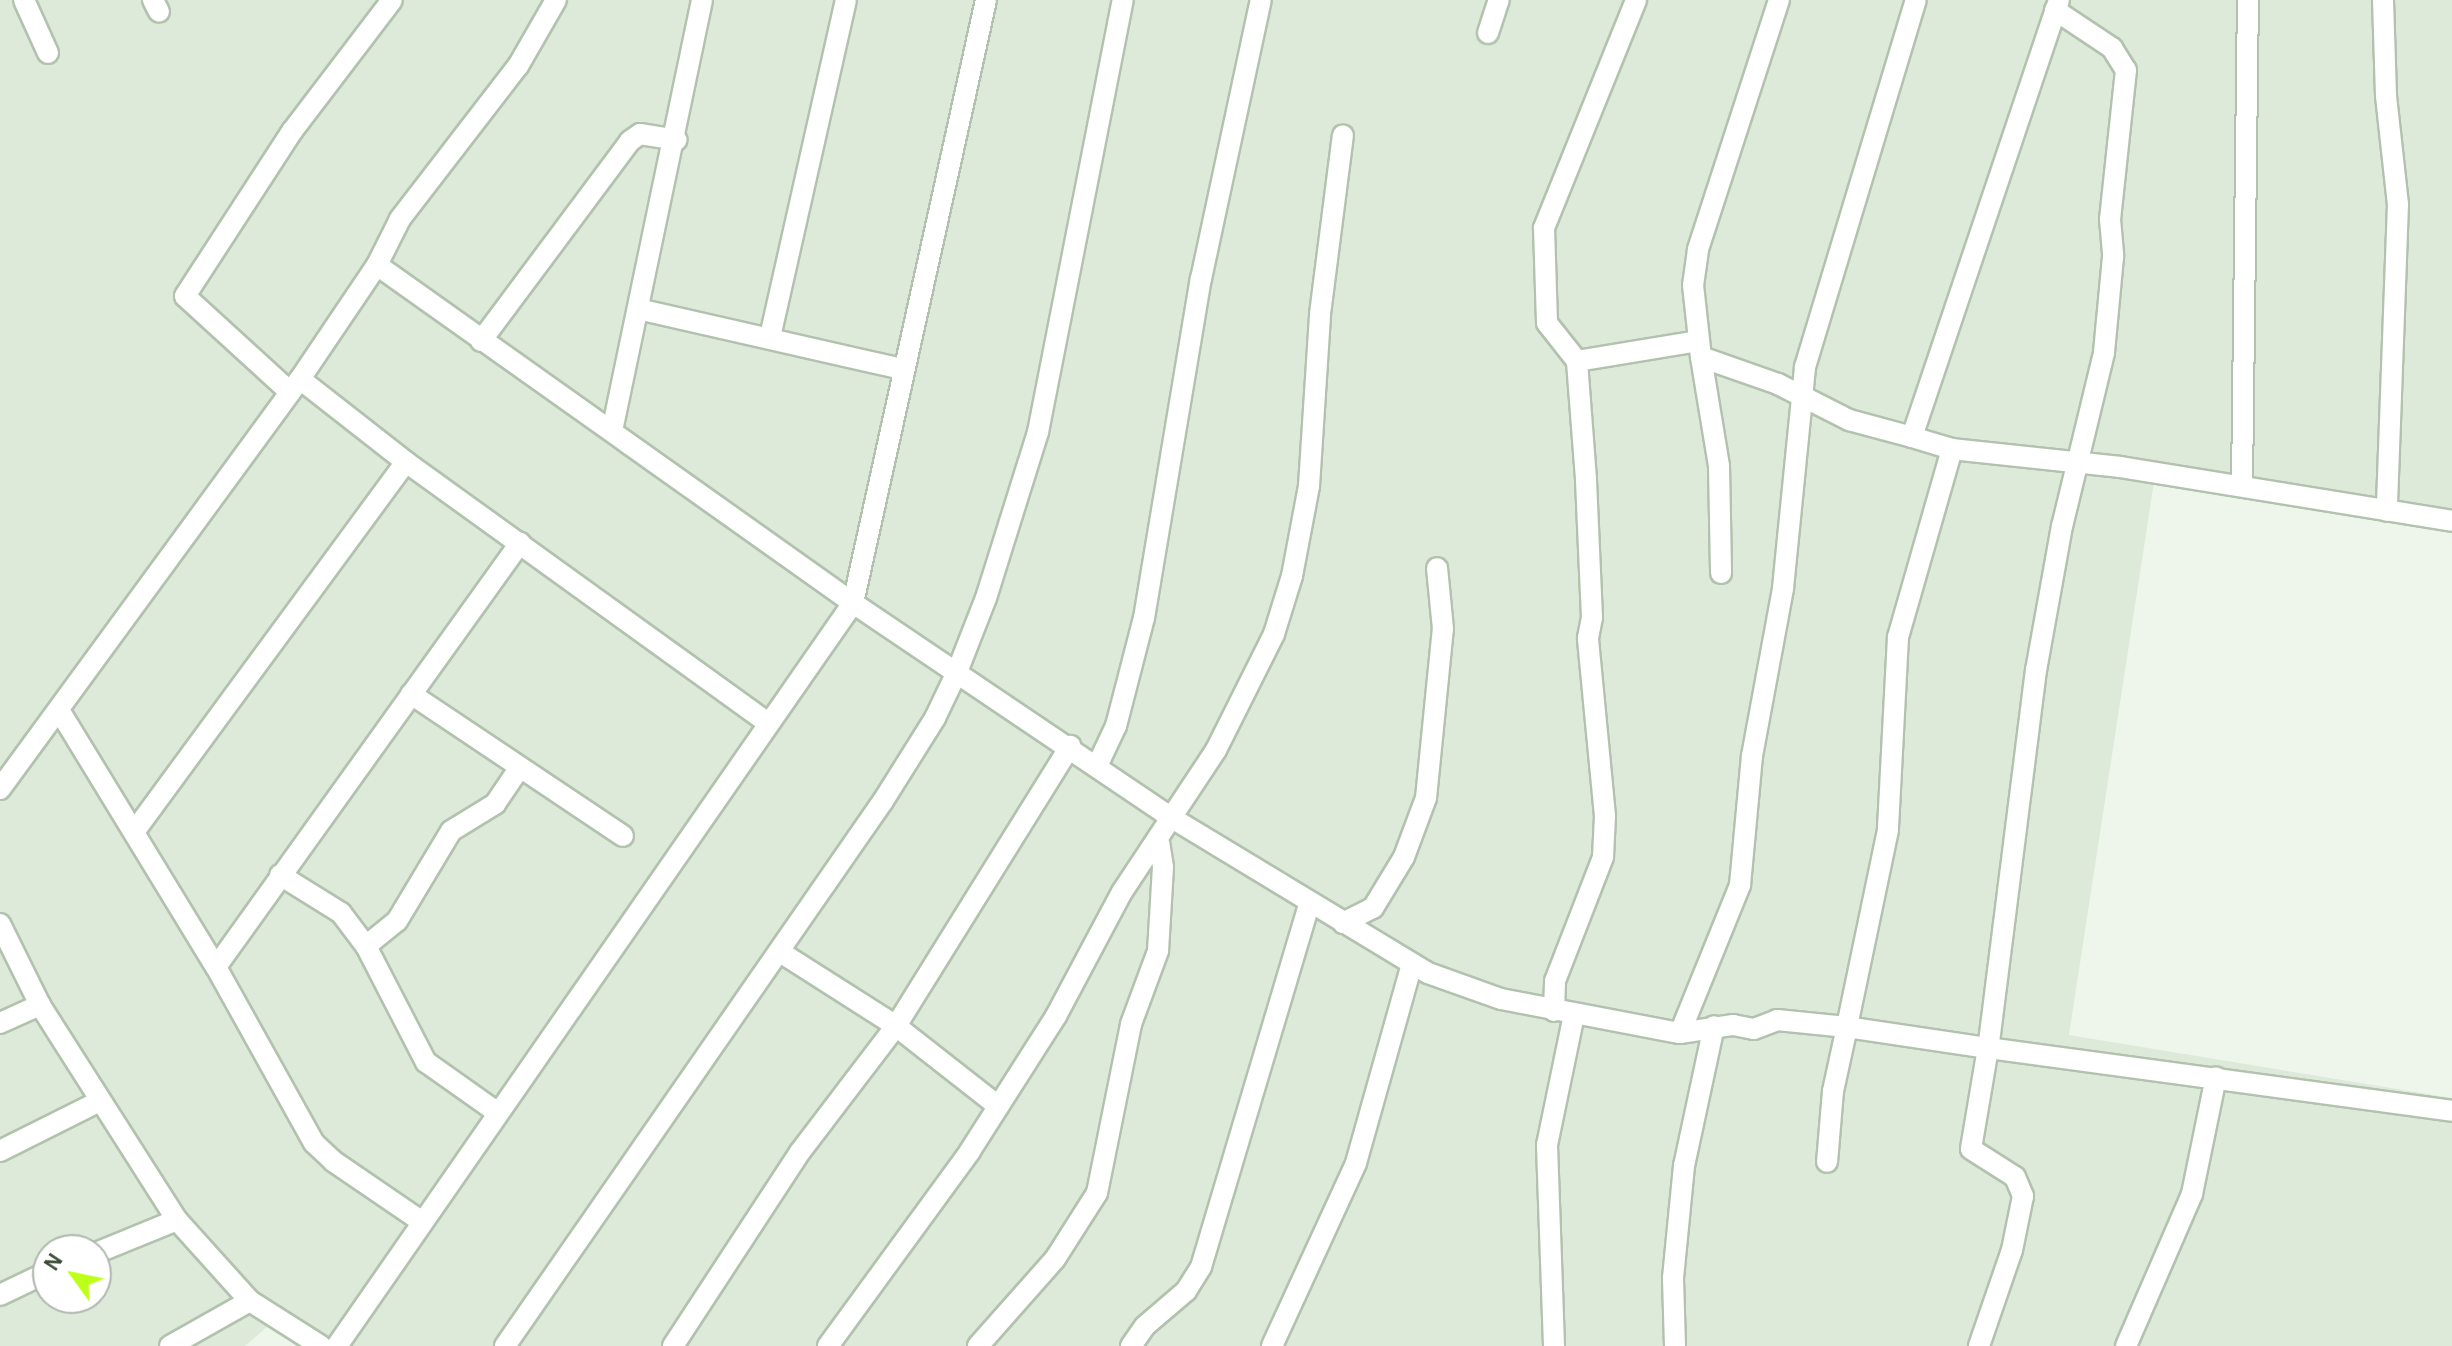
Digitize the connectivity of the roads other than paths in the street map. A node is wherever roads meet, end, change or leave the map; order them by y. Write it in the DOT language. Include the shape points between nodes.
graph roads {
  1 [pos="24,0"];
  2 [pos="392,0"];
  3 [pos="556,0"];
  4 [pos="702,0"];
  5 [pos="846,0"];
  6 [pos="986,0"];
  7 [pos="1123,0"];
  8 [pos="1261,0"];
  9 [pos="1499,0"];
  10 [pos="1636,0"];
  11 [pos="1779,0"];
  12 [pos="1916,0"];
  13 [pos="2248,0"];
  14 [pos="2383,0"];
  15 [pos="2057,5"];
  16 [pos="1488,33"];
  17 [pos="48,53"];
  18 [pos="1343,135"];
  19 [pos="677,140"];
  20 [pos="377,265"];
  21 [pos="638,309"];
  22 [pos="770,337"];
  23 [pos="481,341"];
  24 [pos="1699,349"];
  25 [pos="1577,361"];
  26 [pos="902,369"];
  27 [pos="295,385"];
  28 [pos="1801,395"];
  29 [pos="612,431"];
  30 [pos="1912,437"];
  31 [pos="1952,449"];
  32 [pos="406,462"];
  33 [pos="2078,462"];
  34 [pos="2242,486"];
  35 [pos="2387,511"];
  36 [pos="2452,521"];
  37 [pos="520,543"];
  38 [pos="1437,568"];
  39 [pos="1721,573"];
  40 [pos="853,603"];
  41 [pos="957,672"];
  42 [pos="411,694"];
  43 [pos="59,710"];
  44 [pos="766,722"];
  45 [pos="1070,746"];
  46 [pos="1098,764"];
  47 [pos="518,770"];
  48 [pos="0,789"];
  49 [pos="1172,818"];
  50 [pos="134,832"];
  51 [pos="623,836"];
  52 [pos="1159,843"];
  53 [pos="280,875"];
  54 [pos="1309,904"];
  55 [pos="1343,923"];
  56 [pos="0,924"];
  57 [pos="366,946"];
  58 [pos="780,952"];
  59 [pos="1412,964"];
  60 [pos="216,967"];
  61 [pos="40,1005"];
  62 [pos="1564,1013"];
  63 [pos="0,1023"];
  64 [pos="896,1026"];
  65 [pos="1714,1026"];
  66 [pos="1847,1027"];
  67 [pos="1680,1033"];
  68 [pos="1988,1048"];
  69 [pos="2216,1077"];
  70 [pos="100,1101"];
  71 [pos="998,1106"];
  72 [pos="2452,1111"];
  73 [pos="498,1113"];
  74 [pos="0,1151"];
  75 [pos="1827,1162"];
  76 [pos="177,1220"];
  77 [pos="421,1221"];
  78 [pos="112,1246"];
  79 [pos="32,1280"];
  80 [pos="0,1295"];
  81 [pos="250,1301"];
  82 [pos="170,1346"];
  83 [pos="321,1346"];
  84 [pos="337,1346"];
  85 [pos="505,1346"];
  86 [pos="673,1346"];
  87 [pos="828,1346"];
  88 [pos="978,1346"];
  89 [pos="1131,1346"];
  90 [pos="1272,1346"];
  91 [pos="1554,1346"];
  92 [pos="1675,1346"];
  93 [pos="1979,1346"];
  94 [pos="2126,1346"];
  1 -- 17 [label="street"];
  2 -- 27 [label="street" via="293,130 185,296"];
  3 -- 20 [label="street" via="518,66 400,219"];
  4 -- 19 [label="street"];
  5 -- 22 [label="street"];
  6 -- 26 [label="street"];
  7 -- 41 [label="street" via="1038,432"];
  8 -- 46 [label="street" via="1201,279 1144,618 1116,726"];
  9 -- 16 [label="street"];
  10 -- 25 [label="street" via="1544,228 1547,323"];
  11 -- 24 [label="street" via="1698,250 1693,285"];
  12 -- 28 [label="street" via="1820,309"];
  13 -- 34 [label="street"];
  14 -- 35 [label="street" via="2386,96 2398,204"];
  15 -- 30 [label="street"];
  15 -- 33 [label="street" via="2112,48 2126,70 2112,188 2113,257 2104,353"];
  18 -- 49 [label="street" via="1320,314 1309,486 1292,576 1248,694"];
  19 -- 21 [label="street"];
  19 -- 23 [label="street" via="640,134 630,141"];
  20 -- 23 [label="street"];
  20 -- 27 [label="street"];
  21 -- 22 [label="street"];
  21 -- 29 [label="street"];
  22 -- 26 [label="street"];
  23 -- 29 [label="street"];
  24 -- 25 [label="street"];
  24 -- 28 [label="street"];
  24 -- 39 [label="street" via="1719,466"];
  25 -- 62 [label="street" via="1586,479 1588,653 1605,816 1603,857 1555,981"];
  26 -- 40 [label="street"];
  27 -- 32 [label="street"];
  27 -- 43 [label="street"];
  28 -- 30 [label="street" via="1849,420"];
  28 -- 67 [label="street" via="1783,588 1752,756 1740,885"];
  29 -- 40 [label="street"];
  30 -- 31 [label="street"];
  31 -- 33 [label="street"];
  31 -- 66 [label="street" via="1898,637 1888,830"];
  32 -- 37 [label="street"];
  32 -- 50 [label="street"];
  33 -- 34 [label="street"];
  33 -- 68 [label="street" via="2036,670"];
  34 -- 35 [label="street"];
  35 -- 36 [label="street"];
  37 -- 42 [label="street"];
  37 -- 44 [label="street"];
  38 -- 55 [label="street" via="1443,629 1426,798 1404,857 1373,908"];
  40 -- 41 [label="street"];
  40 -- 44 [label="street"];
  41 -- 45 [label="street"];
  41 -- 58 [label="street" via="891,789"];
  42 -- 47 [label="street"];
  42 -- 53 [label="street"];
  43 -- 48 [label="street"];
  43 -- 50 [label="street"];
  44 -- 73 [label="street"];
  45 -- 46 [label="street"];
  45 -- 64 [label="street"];
  46 -- 49 [label="street"];
  47 -- 51 [label="street"];
  47 -- 57 [label="street" via="495,804 451,831 397,921"];
  49 -- 52 [label="street"];
  49 -- 54 [label="street"];
  50 -- 60 [label="street"];
  52 -- 71 [label="street" via="1122,892 1056,1016"];
  52 -- 88 [label="street" via="1163,867 1158,951 1131,1024 1097,1193 1055,1259"];
  53 -- 57 [label="street" via="341,913"];
  53 -- 60 [label="street"];
  54 -- 55 [label="street"];
  54 -- 89 [label="street" via="1201,1267 1186,1291 1145,1326"];
  55 -- 59 [label="street"];
  56 -- 61 [label="street"];
  57 -- 73 [label="street" via="426,1062"];
  58 -- 64 [label="street"];
  58 -- 85 [label="street"];
  59 -- 62 [label="street" via="1475,990"];
  59 -- 90 [label="street" via="1356,1163"];
  60 -- 77 [label="street" via="314,1143"];
  61 -- 63 [label="street"];
  61 -- 70 [label="street"];
  62 -- 67 [label="street"];
  62 -- 91 [label="street" via="1547,1145"];
  64 -- 71 [label="street"];
  64 -- 86 [label="street" via="825,1116"];
  65 -- 66 [label="street" via="1754,1029 1777,1020"];
  65 -- 67 [label="street"];
  65 -- 92 [label="street" via="1684,1166 1673,1278"];
  66 -- 68 [label="street"];
  66 -- 75 [label="street" via="1833,1091"];
  68 -- 69 [label="street"];
  68 -- 93 [label="street" via="1971,1149 2015,1177 2023,1196 2012,1250"];
  69 -- 72 [label="street"];
  69 -- 94 [label="street" via="2192,1194"];
  70 -- 74 [label="street"];
  70 -- 76 [label="street"];
  71 -- 87 [label="street"];
  73 -- 77 [label="street"];
  76 -- 78 [label="street"];
  76 -- 81 [label="street"];
  77 -- 84 [label="street"];
  79 -- 80 [label="street"];
  81 -- 82 [label="street"];
  81 -- 83 [label="street"];
}
